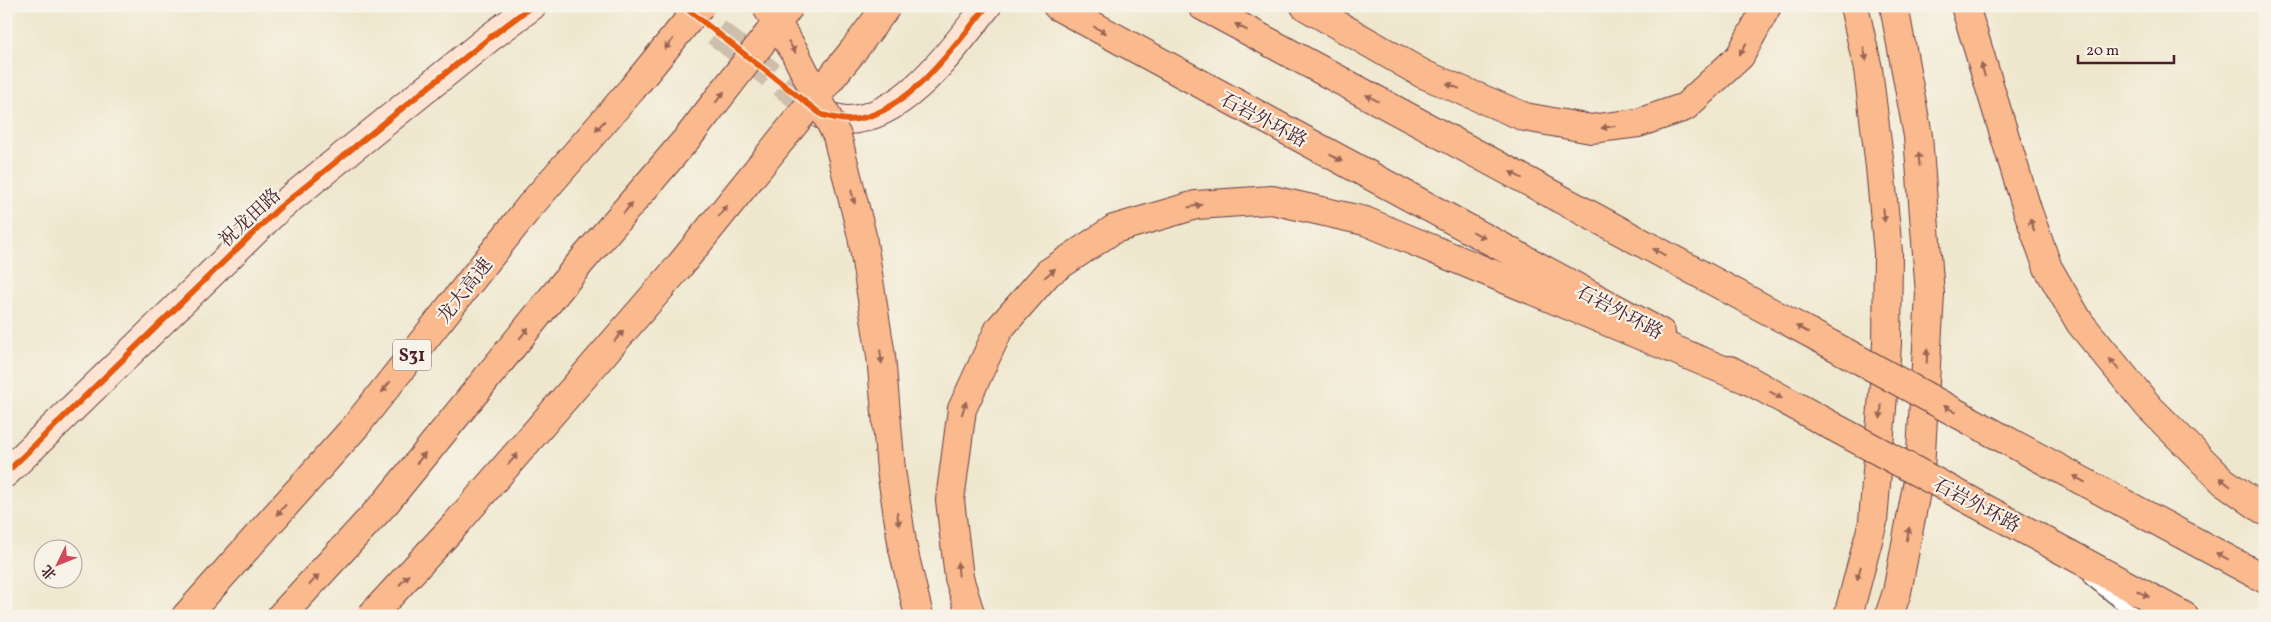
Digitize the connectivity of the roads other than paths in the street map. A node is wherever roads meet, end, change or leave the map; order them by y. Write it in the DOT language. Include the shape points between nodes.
graph roads {
  1 [pos="532,6"];
  2 [pos="700,6"];
  3 [pos="766,6"];
  4 [pos="790,6"];
  5 [pos="887,6"];
  6 [pos="987,6"];
  7 [pos="1057,6"];
  8 [pos="1202,6"];
  9 [pos="1305,6"];
  10 [pos="1767,6"];
  11 [pos="1854,6"];
  12 [pos="1894,6"];
  13 [pos="1965,6"];
  14 [pos="822,115"];
  15 [pos="1750,381"];
  16 [pos="6,472"];
  17 [pos="2265,511"];
  18 [pos="2029,532"];
  19 [pos="2265,579"];
  20 [pos="186,616"];
  21 [pos="280,616"];
  22 [pos="371,616"];
  23 [pos="919,616"];
  24 [pos="971,616"];
  25 [pos="1848,616"];
  26 [pos="1889,616"];
  27 [pos="2137,616"];
  28 [pos="2184,616"];
  1 -- 16 [label="street, 祝龙田路" via="280,207"];
  2 -- 20 [label="main road, 龙大高速 / S31, one-way, bridge" via="530,206 354,427"];
  3 -- 23 [label="main road, one-way, bridge" via="794,51 837,136 864,245 881,356 891,470 903,549"];
  21 -- 4 [label="main road, one-way, bridge" via="386,501 581,262 690,135"];
  22 -- 5 [label="main road, one-way, bridge" via="455,525 677,269"];
  6 -- 14 [label="street" via="938,67 907,96 876,113 848,120"];
  7 -- 15 [label="main road, 石岩外环路, one-way"];
  19 -- 8 [label="main road, one-way, bridge"];
  10 -- 9 [label="main road, one-way" via="1740,56 1685,107 1638,123 1591,130 1525,117 1423,74"];
  11 -- 25 [label="main road, one-way" via="1868,69 1888,253 1887,335 1872,522"];
  26 -- 12 [label="main road, one-way" via="1897,592 1920,470 1930,294 1918,136"];
  17 -- 13 [label="main road, one-way" via="2223,482 2149,407 2080,323 2048,268 2026,209"];
  15 -- 18 [label="main road, 石岩外环路, one-way, bridge"];
  24 -- 15 [label="main road, one-way" via="959,578 950,500 962,409 999,329 1048,273 1114,229 1196,205 1272,200 1365,221"];
  18 -- 27 [label="lane"];
  18 -- 28 [label="main road, 石岩外环路, one-way"];
}
